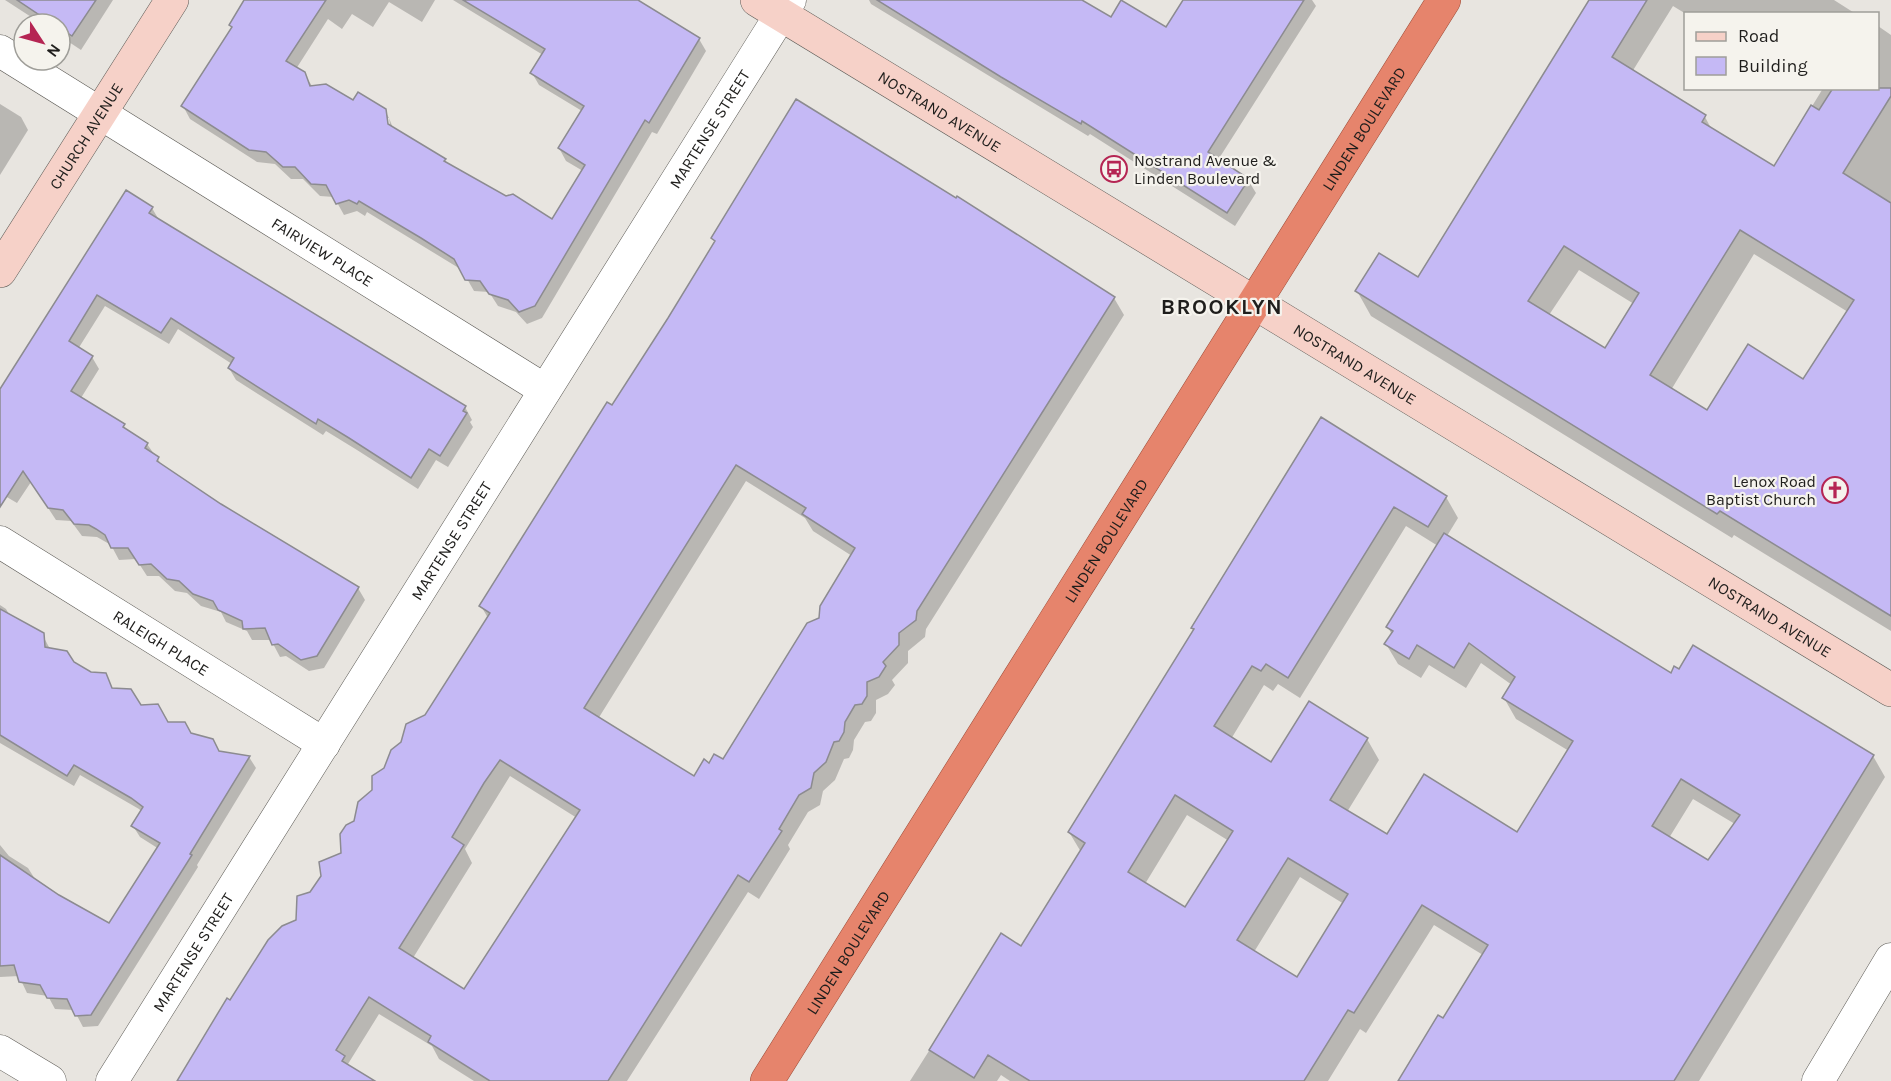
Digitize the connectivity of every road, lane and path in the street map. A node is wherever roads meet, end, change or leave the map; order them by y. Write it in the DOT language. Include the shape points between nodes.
graph roads {
  1 [pos="172,0"];
  2 [pos="1444,0"];
  3 [pos="776,5"];
  4 [pos="0,51"];
  5 [pos="101,113"];
  6 [pos="0,271"];
  7 [pos="1254,303"];
  8 [pos="545,390"];
  9 [pos="0,542"];
  10 [pos="1891,690"];
  11 [pos="324,744"];
  12 [pos="1891,959"];
  13 [pos="0,1051"];
  14 [pos="50,1081"];
  15 [pos="112,1081"];
  16 [pos="767,1081"];
  17 [pos="1818,1081"];
  1 -- 5 [label="main road, CHURCH AVENUE"];
  2 -- 7 [label="highway, LINDEN BOULEVARD"];
  3 -- 7 [label="main road, NOSTRAND AVENUE"];
  3 -- 8 [label="street, MARTENSE STREET"];
  4 -- 5 [label="street, FAIRVIEW PLACE"];
  5 -- 6 [label="main road, CHURCH AVENUE"];
  5 -- 8 [label="street, FAIRVIEW PLACE"];
  7 -- 10 [label="main road, NOSTRAND AVENUE"];
  7 -- 16 [label="highway, LINDEN BOULEVARD"];
  8 -- 11 [label="street, MARTENSE STREET"];
  9 -- 11 [label="street, RALEIGH PLACE"];
  11 -- 15 [label="street, MARTENSE STREET"];
  12 -- 17 [label="street"];
  13 -- 14 [label="street"];
}
